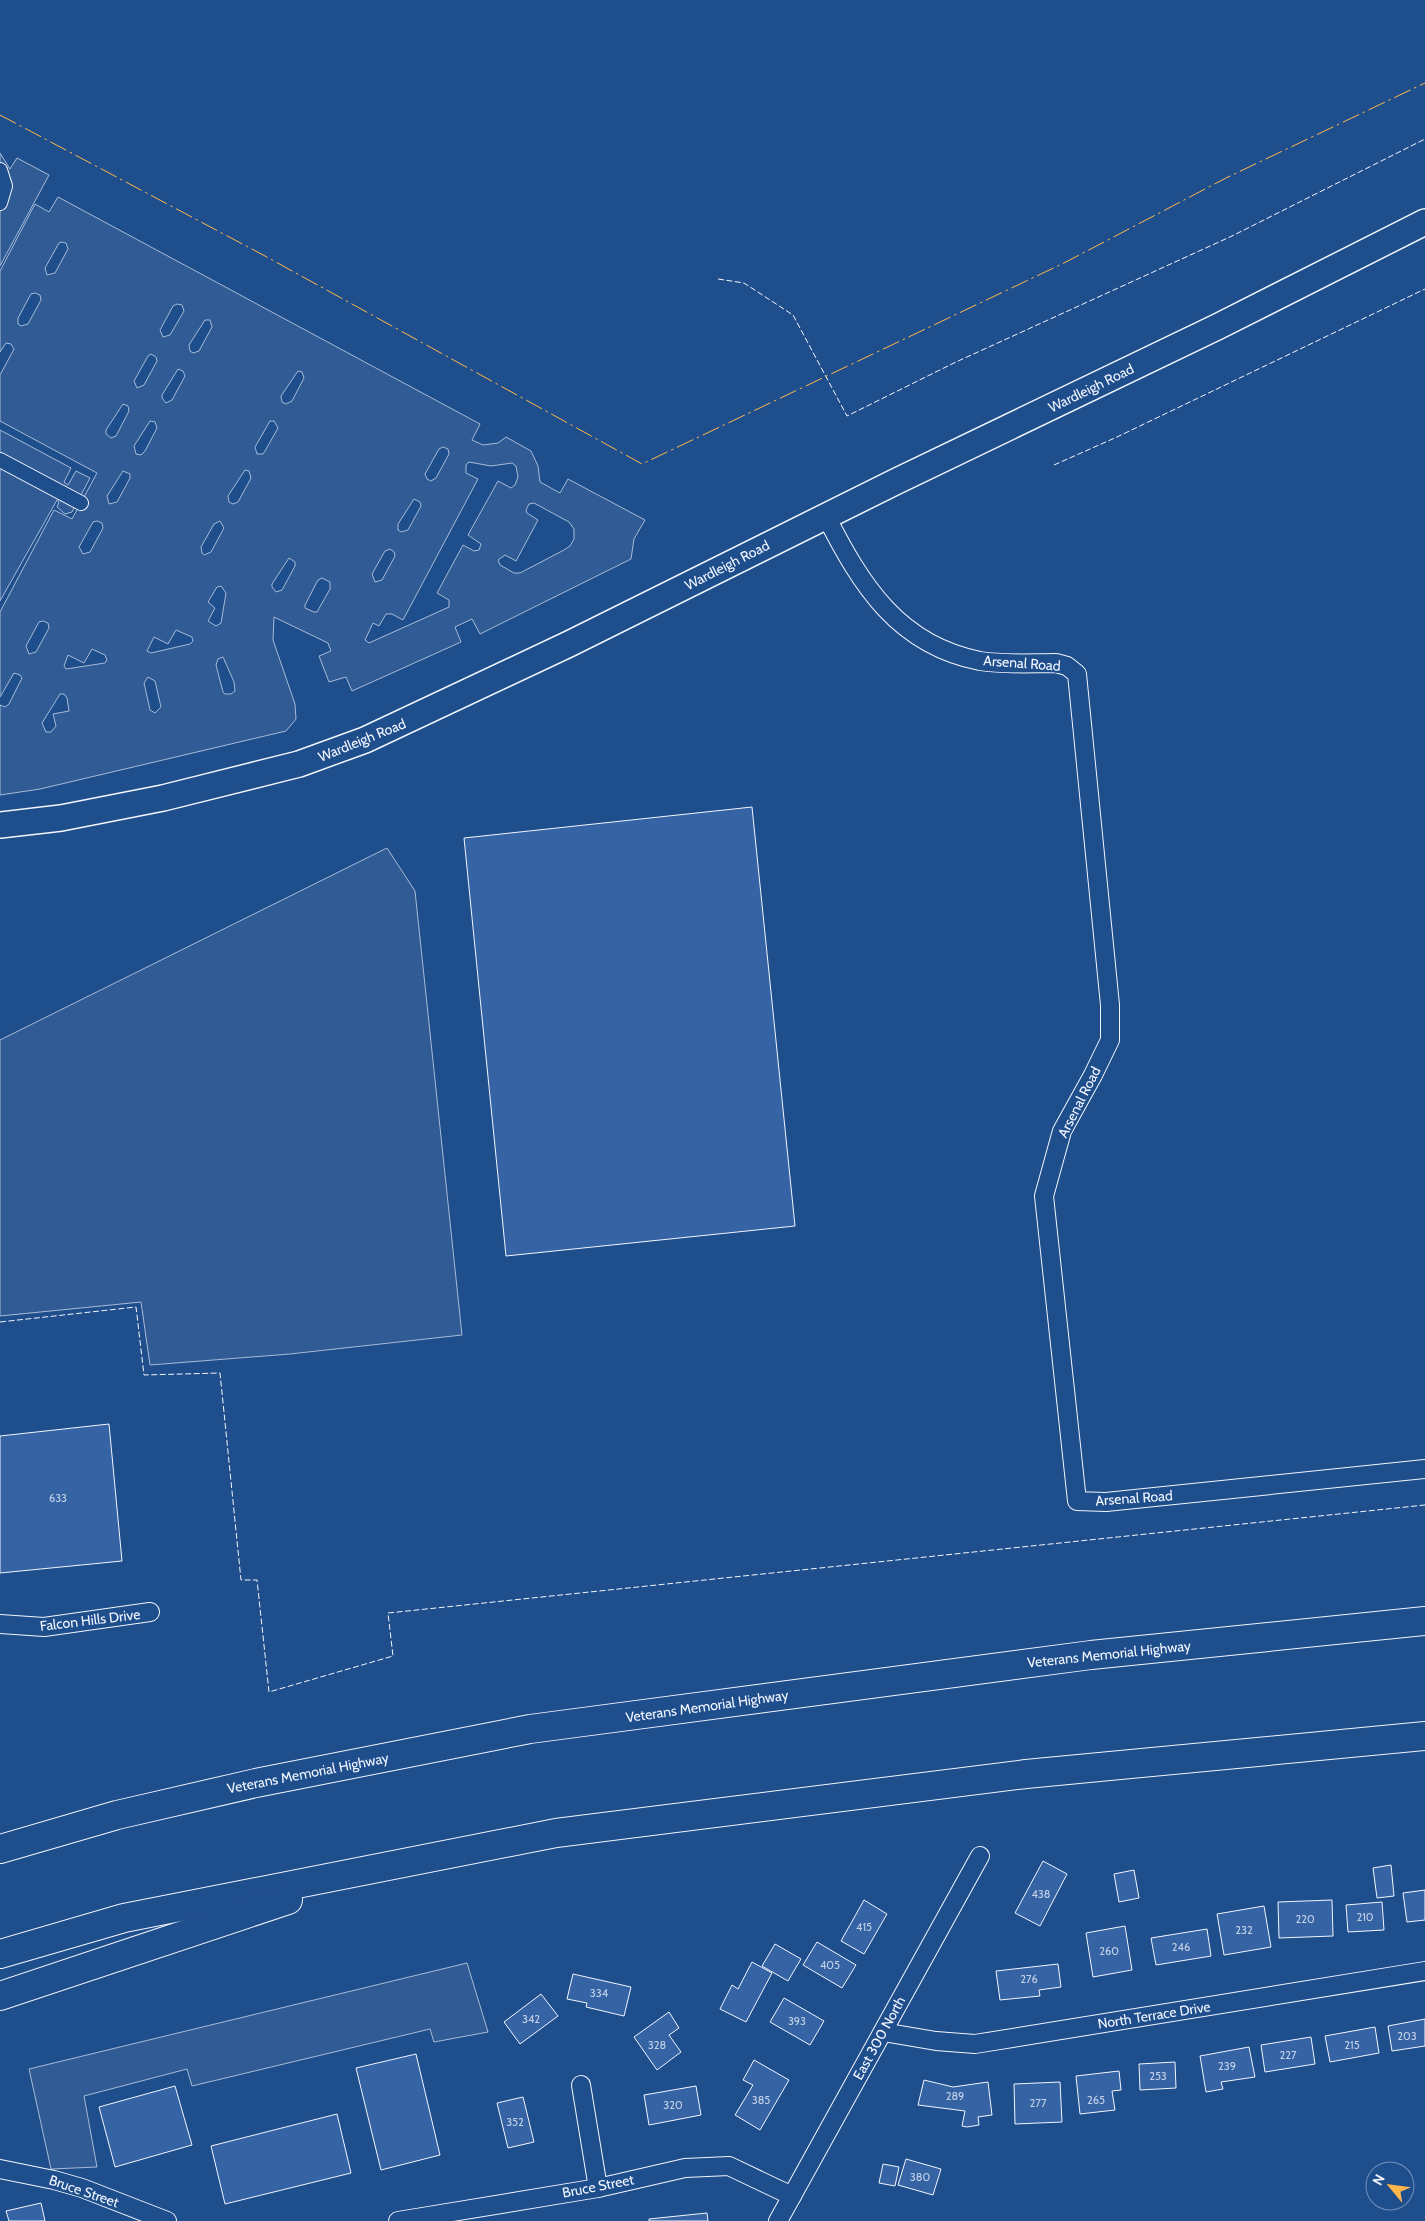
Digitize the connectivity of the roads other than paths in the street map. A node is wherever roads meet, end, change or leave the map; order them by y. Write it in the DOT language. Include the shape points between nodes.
graph roads {
  1 [pos="0,170"];
  2 [pos="0,203"];
  3 [pos="1425,222"];
  4 [pos="0,460"];
  5 [pos="81,503"];
  6 [pos="826,516"];
  7 [pos="0,825"];
  8 [pos="1425,1469"];
  9 [pos="150,1612"];
  10 [pos="1425,1621"];
  11 [pos="0,1624"];
  12 [pos="1425,1736"];
  13 [pos="117,1815"];
  14 [pos="0,1835"];
  15 [pos="0,1849"];
  16 [pos="980,1856"];
  17 [pos="403,1861"];
  18 [pos="0,1954"];
  19 [pos="1425,1971"];
  20 [pos="0,1996"];
  21 [pos="883,2032"];
  22 [pos="581,2085"];
  23 [pos="0,2169"];
  24 [pos="598,2188"];
  25 [pos="792,2196"];
  26 [pos="166,2221"];
  27 [pos="398,2221"];
  28 [pos="778,2221"];
  1 -- 2 [label="street" via="5,186"];
  3 -- 6 [label="main road, Wardleigh Road" via="1217,327"];
  4 -- 5 [label="street"];
  6 -- 7 [label="main road, Wardleigh Road" via="466,694 342,749 299,764 163,798"];
  6 -- 8 [label="street, Arsenal Road" via="852,567 870,593 897,620 935,646 981,661 1056,663 1077,674 1110,1005 1110,1040 1062,1131 1044,1196 1077,1501 1106,1502"];
  9 -- 11 [label="street, Falcon Hills Drive" via="44,1627"];
  10 -- 13 [label="highway, Veterans Memorial Highway" via="1091,1655 530,1729 256,1782"];
  12 -- 17 [label="highway" via="1026,1774 556,1833"];
  13 -- 14 [label="highway"];
  13 -- 15 [label="highway, Veterans Memorial Highway"];
  16 -- 21 [label="street, East 300 North"];
  17 -- 18 [label="highway" via="124,1918"];
  17 -- 20 [label="highway"];
  19 -- 21 [label="street, North Terrace Drive" via="975,2044"];
  21 -- 25 [label="street, East 300 North"];
  22 -- 24 [label="street"];
  23 -- 26 [label="street, Bruce Street" via="82,2188"];
  24 -- 25 [label="street, Bruce Street" via="685,2168 729,2166"];
  24 -- 27 [label="street, Bruce Street"];
  25 -- 28 [label="street, East 300 North"];
}
